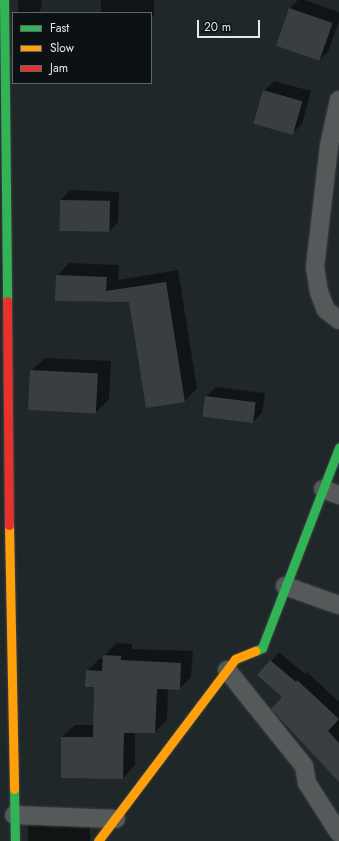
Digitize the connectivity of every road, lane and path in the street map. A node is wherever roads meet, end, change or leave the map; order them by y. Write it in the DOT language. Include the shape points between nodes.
graph roads {
  1 [pos="3,1"];
  2 [pos="3,90"];
  3 [pos="339,100"];
  4 [pos="339,320"];
  5 [pos="339,447"];
  6 [pos="331,492"];
  7 [pos="286,586"];
  8 [pos="339,605"];
  9 [pos="227,670"];
  10 [pos="14,815"];
  11 [pos="116,819"];
  12 [pos="339,833"];
  13 [pos="15,841"];
  14 [pos="98,841"];
  1 -- 2 [label="main road"];
  2 -- 10 [label="main road"];
  3 -- 4 [label="street" via="329,146 315,267 319,292 326,310"];
  5 -- 6 [label="main road"];
  6 -- 7 [label="main road"];
  7 -- 8 [label="street"];
  7 -- 9 [label="main road" via="262,648 235,659"];
  9 -- 11 [label="main road"];
  9 -- 12 [label="street" via="304,766 307,783"];
  10 -- 11 [label="street"];
  10 -- 13 [label="main road"];
  11 -- 14 [label="main road"];
}
